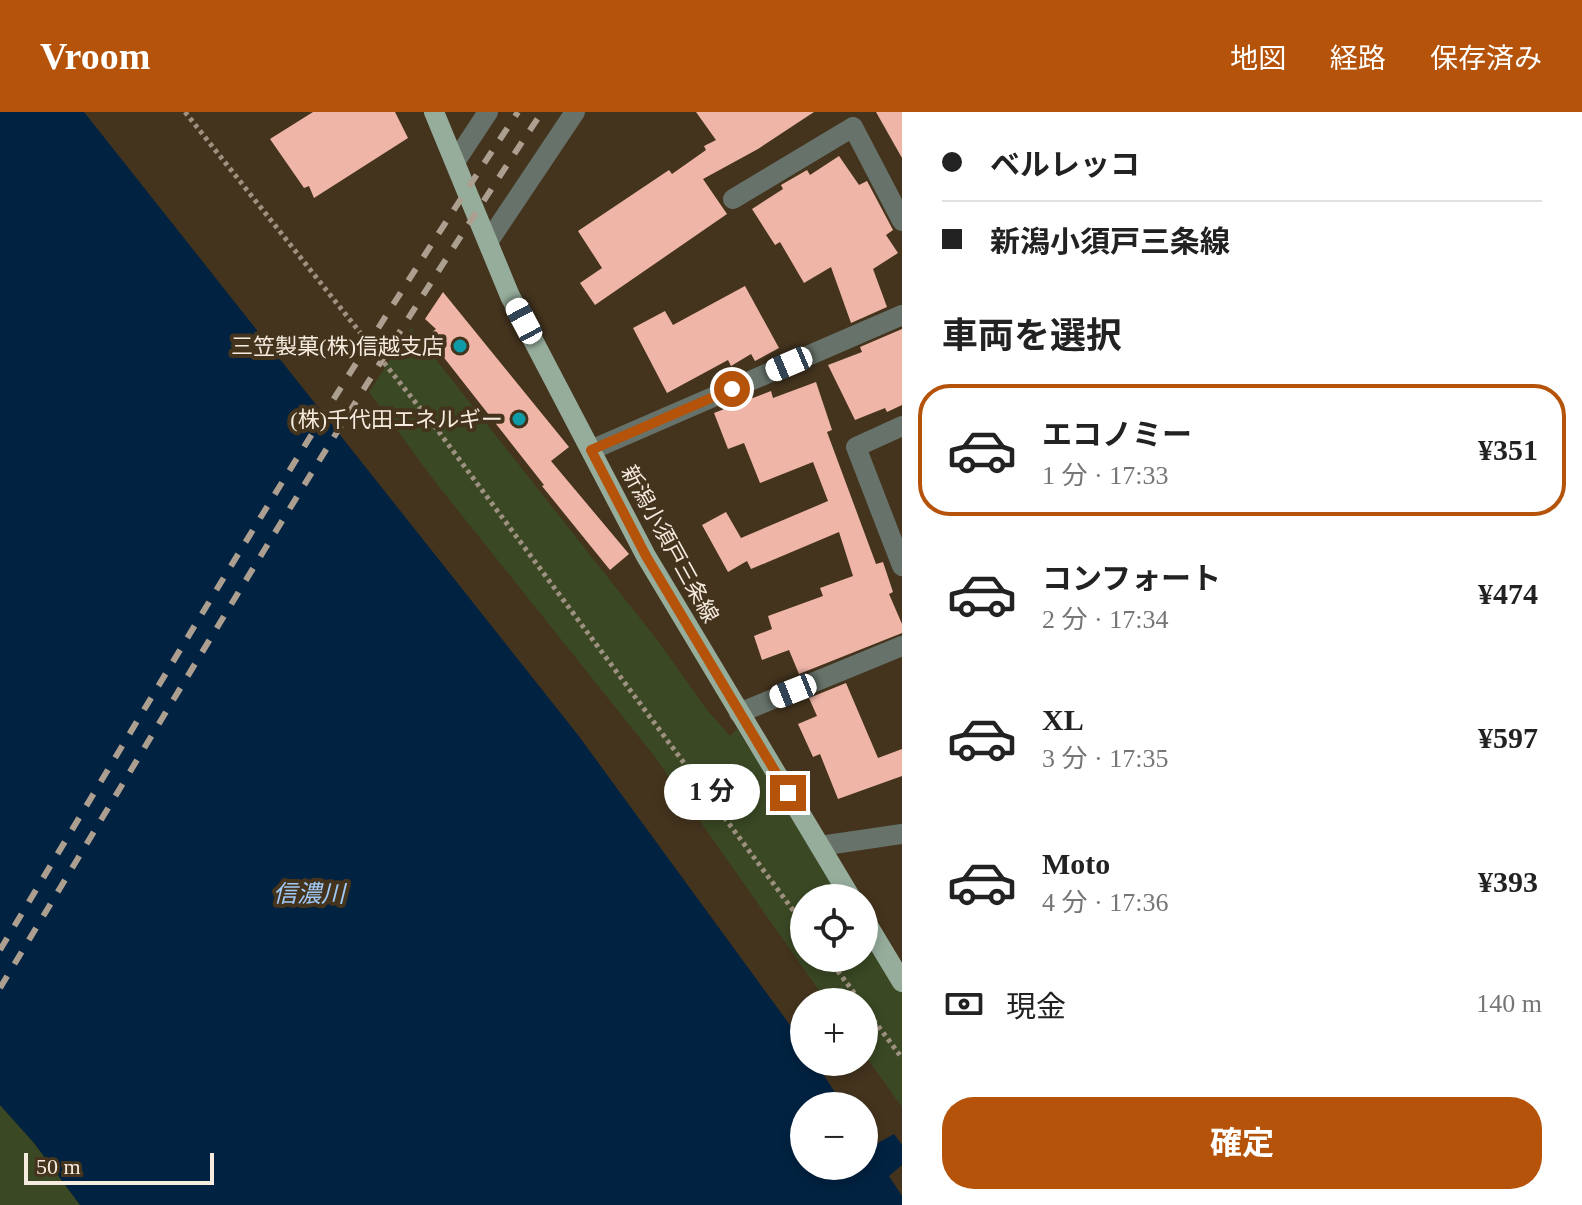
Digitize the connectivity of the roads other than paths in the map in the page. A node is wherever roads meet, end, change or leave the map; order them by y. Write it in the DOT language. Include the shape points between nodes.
graph roads {
  1 [pos="434,112"];
  2 [pos="488,112"];
  3 [pos="575,112"];
  4 [pos="455,162"];
  5 [pos="733,199"];
  6 [pos="902,221"];
  7 [pos="488,242"];
  8 [pos="902,315"];
  9 [pos="902,426"];
  10 [pos="591,450"];
  11 [pos="902,566"];
  12 [pos="902,646"];
  13 [pos="739,713"];
  14 [pos="902,834"];
  15 [pos="820,846"];
  16 [pos="843,884"];
  17 [pos="878,942"];
  18 [pos="902,982"];
  1 -- 4 [label="main road, 新潟小須戸三条線"];
  2 -- 4 [label="street"];
  3 -- 7 [label="street"];
  4 -- 7 [label="main road, 新潟小須戸三条線"];
  5 -- 6 [label="street" via="853,127"];
  7 -- 10 [label="main road, 新潟小須戸三条線" via="510,296"];
  8 -- 10 [label="street"];
  9 -- 11 [label="street" via="856,447"];
  10 -- 13 [label="main road, 新潟小須戸三条線" via="646,556"];
  12 -- 13 [label="street"];
  13 -- 15 [label="main road, 新潟小須戸三条線"];
  14 -- 15 [label="street"];
  15 -- 16 [label="main road, 新潟小須戸三条線"];
  17 -- 18 [label="main road"];
}
